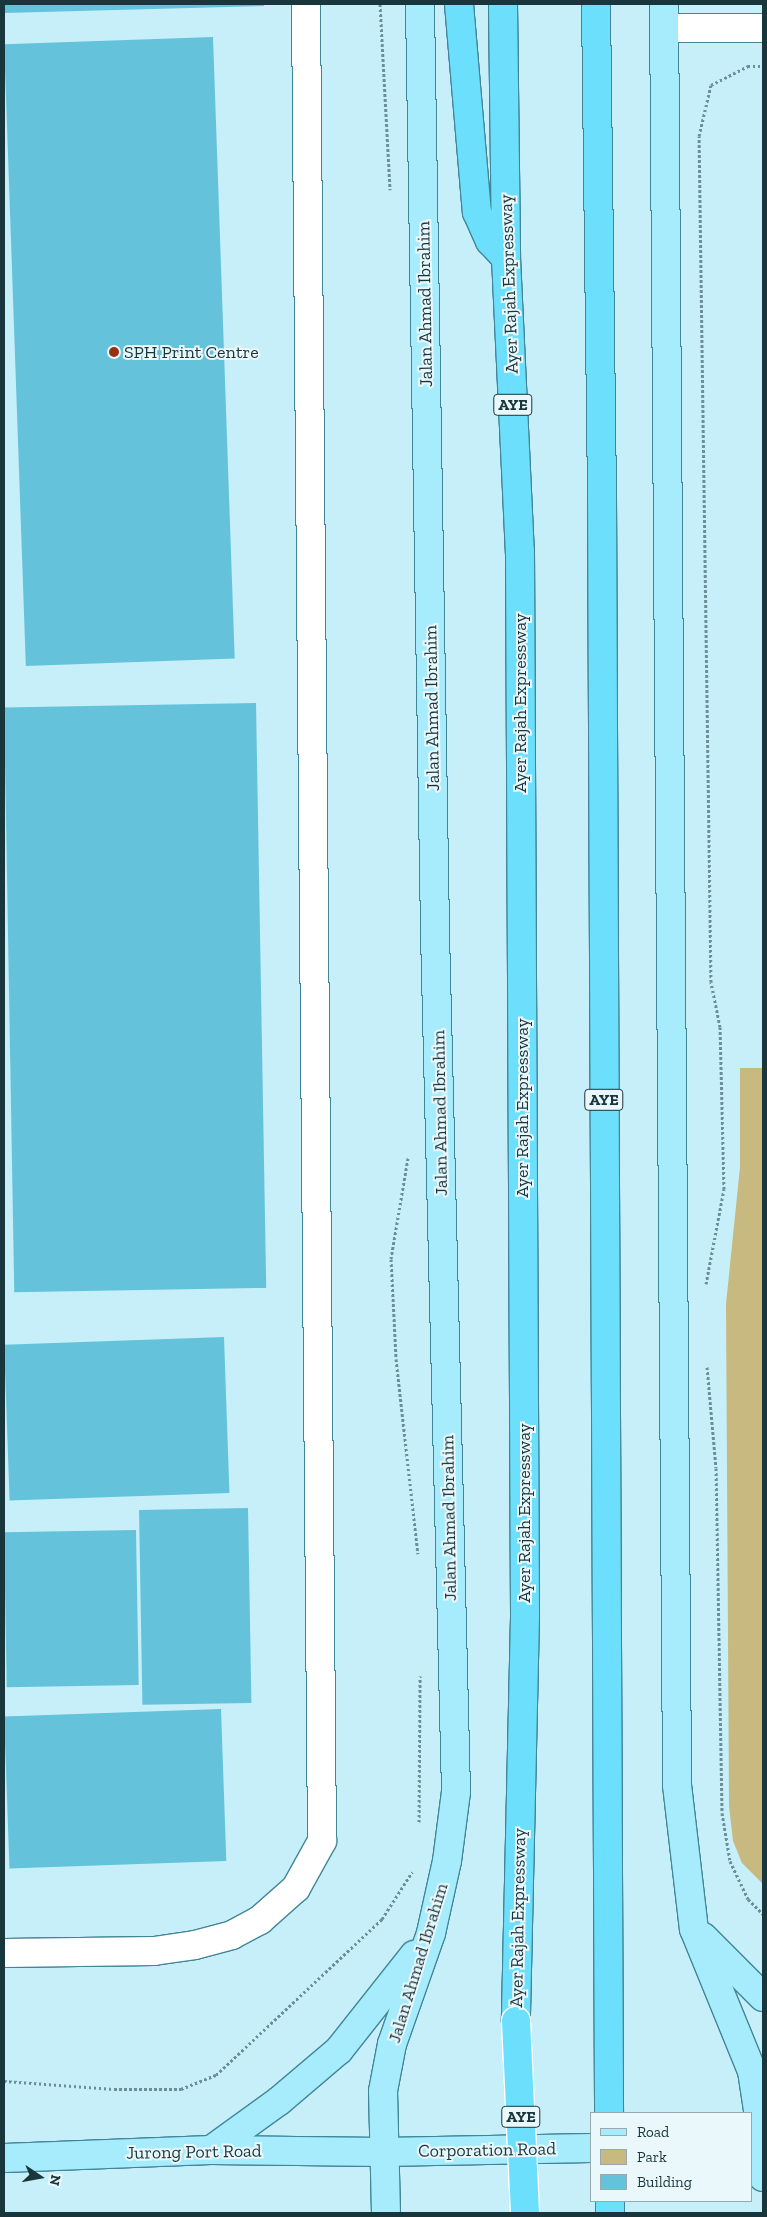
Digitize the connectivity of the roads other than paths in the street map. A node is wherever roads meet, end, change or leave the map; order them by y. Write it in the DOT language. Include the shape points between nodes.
graph roads {
  1 [pos="306,4"];
  2 [pos="420,4"];
  3 [pos="460,4"];
  4 [pos="503,4"];
  5 [pos="596,4"];
  6 [pos="612,4"];
  7 [pos="665,16"];
  8 [pos="763,28"];
  9 [pos="599,184"];
  10 [pos="506,258"];
  11 [pos="694,1929"];
  12 [pos="431,1933"];
  13 [pos="4,1953"];
  14 [pos="763,1997"];
  15 [pos="609,2112"];
  16 [pos="763,2143"];
  17 [pos="590,2148"];
  18 [pos="211,2150"];
  19 [pos="384,2152"];
  20 [pos="4,2158"];
  21 [pos="763,2177"];
  22 [pos="386,2213"];
  23 [pos="526,2213"];
  1 -- 13 [label="street" via="322,1841 296,1888 260,1920 232,1935 195,1945 154,1950"];
  2 -- 12 [label="main road, Jalan Ahmad Ibrahim" via="436,940 456,1792 448,1861"];
  3 -- 10 [label="highway" via="477,212 490,241"];
  4 -- 10 [label="highway, Ayer Rajah Expressway / AYE"];
  5 -- 9 [label="highway, AYE"];
  6 -- 9 [label="highway"];
  7 -- 8 [label="street"];
  7 -- 11 [label="main road" via="667,770 677,1785"];
  9 -- 15 [label="highway, AYE"];
  10 -- 23 [label="highway, Ayer Rajah Expressway / AYE, bridge" via="520,571 525,1617 516,2021"];
  11 -- 14 [label="main road"];
  11 -- 16 [label="main road" via="752,2071"];
  12 -- 18 [label="main road" via="339,2050 279,2101"];
  12 -- 19 [label="main road, Jalan Ahmad Ibrahim" via="392,2044 383,2092"];
  16 -- 21 [label="main road"];
  17 -- 19 [label="main road, Corporation Road"];
  18 -- 19 [label="main road, Jurong Port Road"];
  18 -- 20 [label="main road, Jurong Port Road"];
  19 -- 22 [label="main road, Jalan Ahmad Ibrahim"];
}
